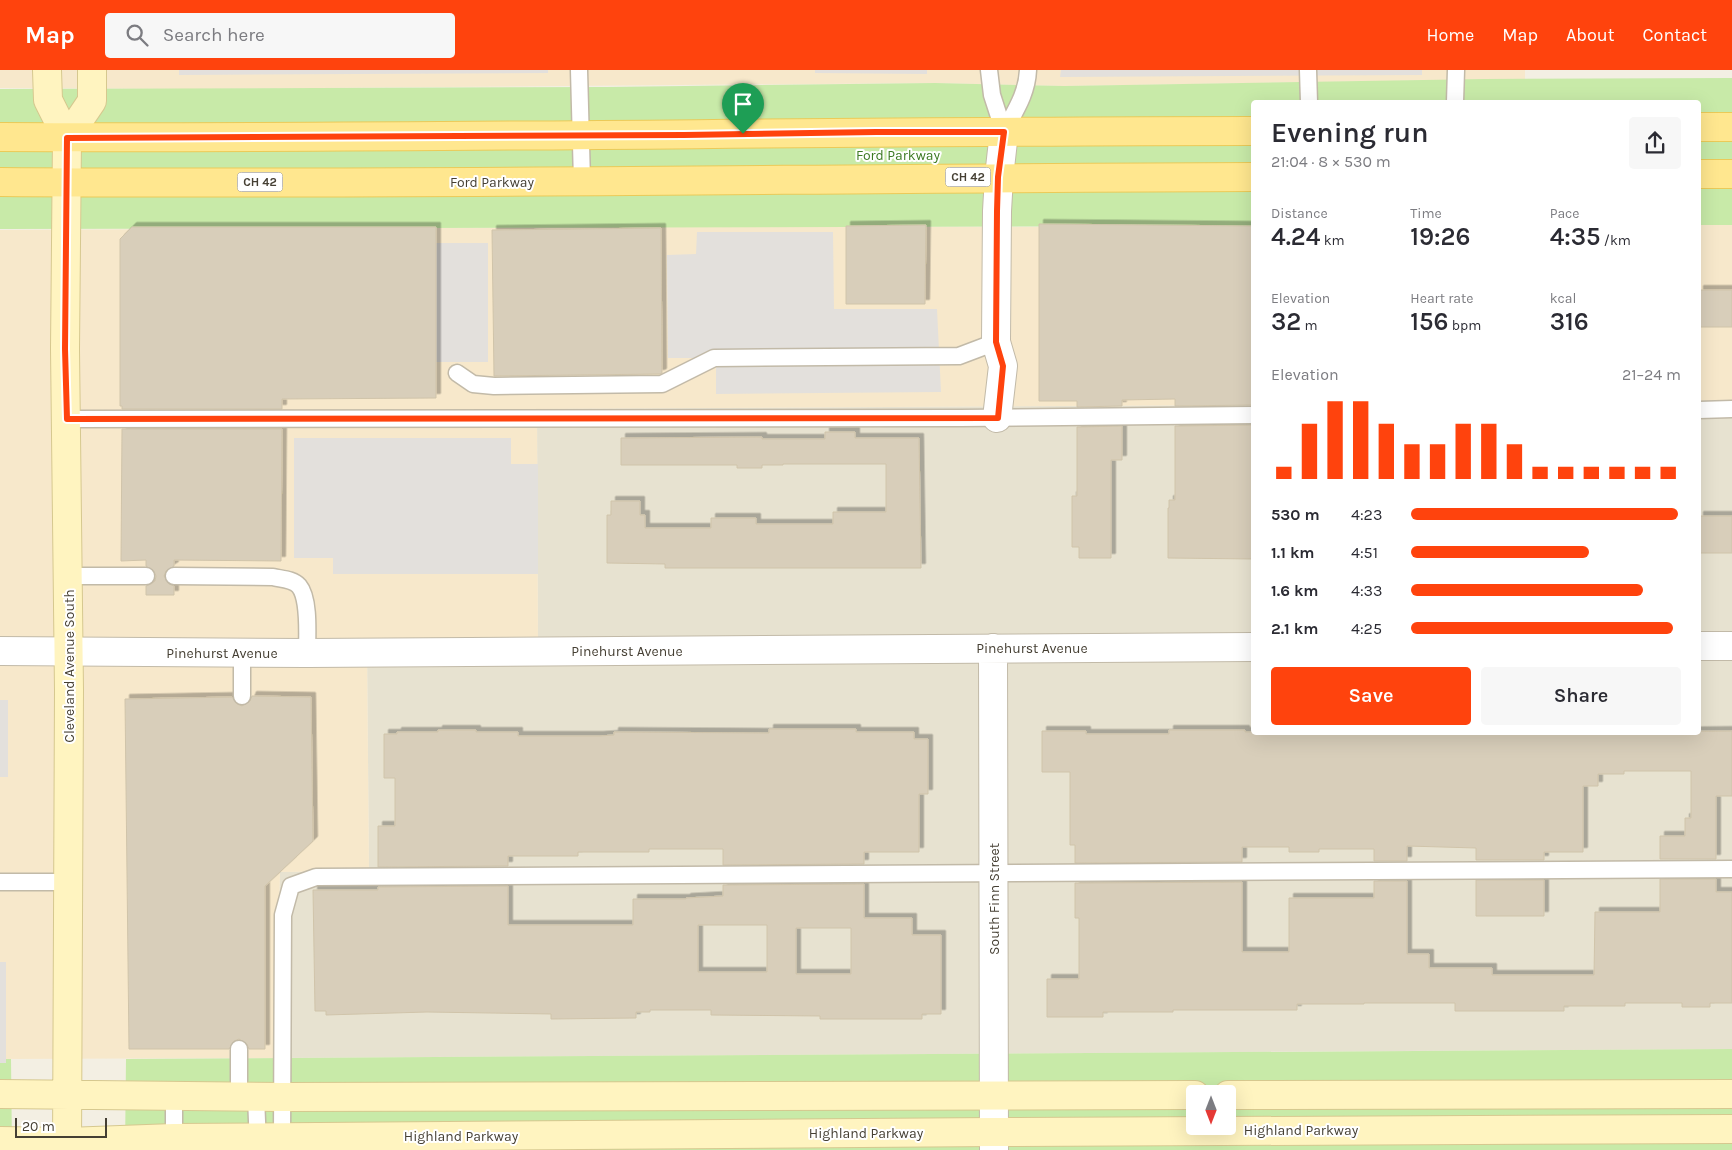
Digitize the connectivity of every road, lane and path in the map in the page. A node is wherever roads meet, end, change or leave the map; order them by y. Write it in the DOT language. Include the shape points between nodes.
graph roads {
  1 [pos="47,70"];
  2 [pos="92,70"];
  3 [pos="580,70"];
  4 [pos="989,70"];
  5 [pos="1028,70"];
  6 [pos="1308,70"];
  7 [pos="1456,70"];
  8 [pos="1466,70"];
  9 [pos="1455,95"];
  10 [pos="1308,100"];
  11 [pos="1701,127"];
  12 [pos="1732,127"];
  13 [pos="1251,131"];
  14 [pos="1004,132"];
  15 [pos="580,135"];
  16 [pos="0,137"];
  17 [pos="67,138"];
  18 [pos="1701,174"];
  19 [pos="1732,174"];
  20 [pos="998,177"];
  21 [pos="1251,177"];
  22 [pos="582,181"];
  23 [pos="0,182"];
  24 [pos="67,182"];
  25 [pos="996,342"];
  26 [pos="458,373"];
  27 [pos="1732,409"];
  28 [pos="1701,410"];
  29 [pos="1251,415"];
  30 [pos="998,418"];
  31 [pos="67,419"];
  32 [pos="68,576"];
  33 [pos="146,576"];
  34 [pos="174,576"];
  35 [pos="1701,646"];
  36 [pos="1732,646"];
  37 [pos="1251,647"];
  38 [pos="993,648"];
  39 [pos="0,651"];
  40 [pos="69,651"];
  41 [pos="242,653"];
  42 [pos="307,653"];
  43 [pos="242,696"];
  44 [pos="1732,869"];
  45 [pos="994,872"];
  46 [pos="0,882"];
  47 [pos="68,882"];
  48 [pos="239,1049"];
  49 [pos="0,1094"];
  50 [pos="67,1094"];
  51 [pos="1732,1094"];
  52 [pos="1186,1095"];
  53 [pos="1236,1095"];
  54 [pos="174,1096"];
  55 [pos="994,1096"];
  56 [pos="259,1097"];
  57 [pos="1732,1128"];
  58 [pos="0,1141"];
  59 [pos="266,1141"];
  60 [pos="994,1141"];
  61 [pos="174,1144"];
  62 [pos="67,1146"];
  1 -- 17 [label="street" via="48,100"];
  2 -- 17 [label="street" via="92,101"];
  3 -- 15 [label="lane"];
  4 -- 14 [label="lane" via="992,95"];
  5 -- 14 [label="lane" via="1024,95"];
  6 -- 10 [label="lane"];
  7 -- 9 [label="lane"];
  8 -- 9 [label="lane"];
  11 -- 12 [label="main road"];
  13 -- 14 [label="main road"];
  14 -- 15 [label="main road"];
  14 -- 20 [label="street"];
  15 -- 17 [label="main road"];
  15 -- 22 [label="lane"];
  16 -- 17 [label="main road"];
  17 -- 24 [label="street, Cleveland Avenue South"];
  18 -- 19 [label="main road"];
  20 -- 21 [label="main road, Ford Parkway / CH 42"];
  20 -- 22 [label="main road, Ford Parkway / CH 42"];
  20 -- 25 [label="street"];
  22 -- 24 [label="main road, Ford Parkway / CH 42"];
  23 -- 24 [label="main road, Ford Parkway / CH 42"];
  24 -- 31 [label="street, Cleveland Avenue South"];
  25 -- 26 [label="lane" via="959,356 714,358 662,384 494,386 473,384"];
  25 -- 30 [label="street" via="1003,366"];
  27 -- 28 [label="lane"];
  29 -- 30 [label="lane"];
  30 -- 31 [label="lane"];
  31 -- 32 [label="street, Cleveland Avenue South"];
  32 -- 33 [label="lane"];
  32 -- 40 [label="street, Cleveland Avenue South"];
  34 -- 42 [label="lane" via="273,577 299,586 306,600"];
  35 -- 36 [label="street"];
  37 -- 38 [label="street, Pinehurst Avenue"];
  38 -- 42 [label="street, Pinehurst Avenue"];
  38 -- 45 [label="street, South Finn Street"];
  39 -- 40 [label="street, Pinehurst Avenue"];
  40 -- 41 [label="street, Pinehurst Avenue"];
  40 -- 47 [label="street, Cleveland Avenue South"];
  41 -- 42 [label="street, Pinehurst Avenue"];
  41 -- 43 [label="lane"];
  44 -- 45 [label="lane"];
  45 -- 55 [label="street, South Finn Street"];
  45 -- 56 [label="lane" via="316,877 291,886 283,915"];
  46 -- 47 [label="lane"];
  47 -- 50 [label="street, Cleveland Avenue South"];
  48 -- 56 [label="lane"];
  49 -- 50 [label="street"];
  50 -- 54 [label="street"];
  50 -- 62 [label="street, Cleveland Avenue South"];
  51 -- 53 [label="street"];
  52 -- 55 [label="street"];
  54 -- 56 [label="street"];
  54 -- 61 [label="lane"];
  55 -- 56 [label="street"];
  55 -- 60 [label="street, South Finn Street"];
  56 -- 59 [label="lane"];
  56 -- 59 [label="lane"];
  57 -- 60 [label="street, Highland Parkway"];
  58 -- 62 [label="street, Highland Parkway"];
  59 -- 60 [label="street, Highland Parkway"];
  59 -- 61 [label="street, Highland Parkway"];
  61 -- 62 [label="street, Highland Parkway"];
}
